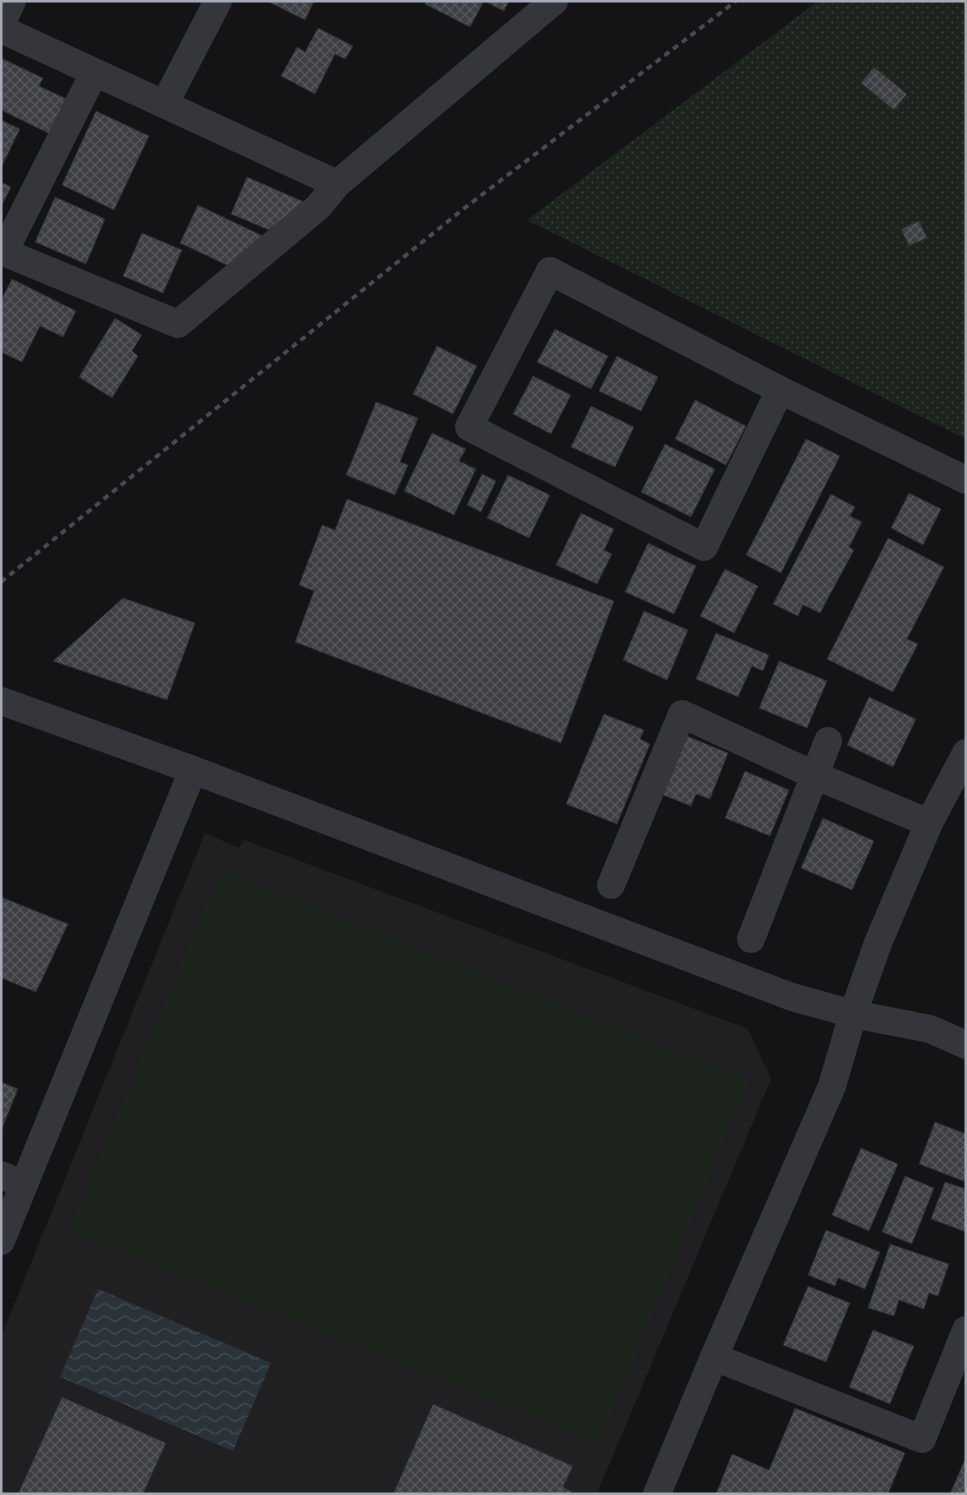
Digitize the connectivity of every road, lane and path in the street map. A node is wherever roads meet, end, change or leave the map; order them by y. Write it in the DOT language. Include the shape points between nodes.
graph roads {
  1 [pos="12,1"];
  2 [pos="218,1"];
  3 [pos="554,1"];
  4 [pos="1,27"];
  5 [pos="94,73"];
  6 [pos="165,103"];
  7 [pos="337,184"];
  8 [pos="3,252"];
  9 [pos="780,390"];
  10 [pos="966,480"];
  11 [pos="1,701"];
  12 [pos="828,741"];
  13 [pos="966,753"];
  14 [pos="193,770"];
  15 [pos="814,775"];
  16 [pos="929,824"];
  17 [pos="611,885"];
  18 [pos="752,939"];
  19 [pos="853,1014"];
  20 [pos="966,1045"];
  21 [pos="13,1180"];
  22 [pos="1,1241"];
  23 [pos="966,1330"];
  24 [pos="714,1357"];
  25 [pos="657,1494"];
  1 -- 4 [label="street"];
  2 -- 6 [label="street"];
  3 -- 7 [label="street"];
  4 -- 5 [label="street"];
  5 -- 6 [label="street"];
  5 -- 8 [label="street"];
  6 -- 7 [label="street"];
  7 -- 8 [label="street" via="318,207 178,324"];
  9 -- 9 [label="street" via="550,271 469,427 704,547"];
  9 -- 10 [label="street"];
  11 -- 14 [label="street"];
  12 -- 15 [label="street"];
  13 -- 16 [label="street"];
  14 -- 19 [label="street" via="792,998"];
  14 -- 21 [label="street"];
  15 -- 16 [label="street"];
  15 -- 17 [label="street" via="682,714"];
  15 -- 18 [label="street"];
  16 -- 19 [label="street" via="878,943"];
  19 -- 20 [label="street" via="930,1029"];
  19 -- 24 [label="street" via="832,1086"];
  21 -- 22 [label="street"];
  23 -- 24 [label="street" via="922,1439"];
  24 -- 25 [label="street"];
}
